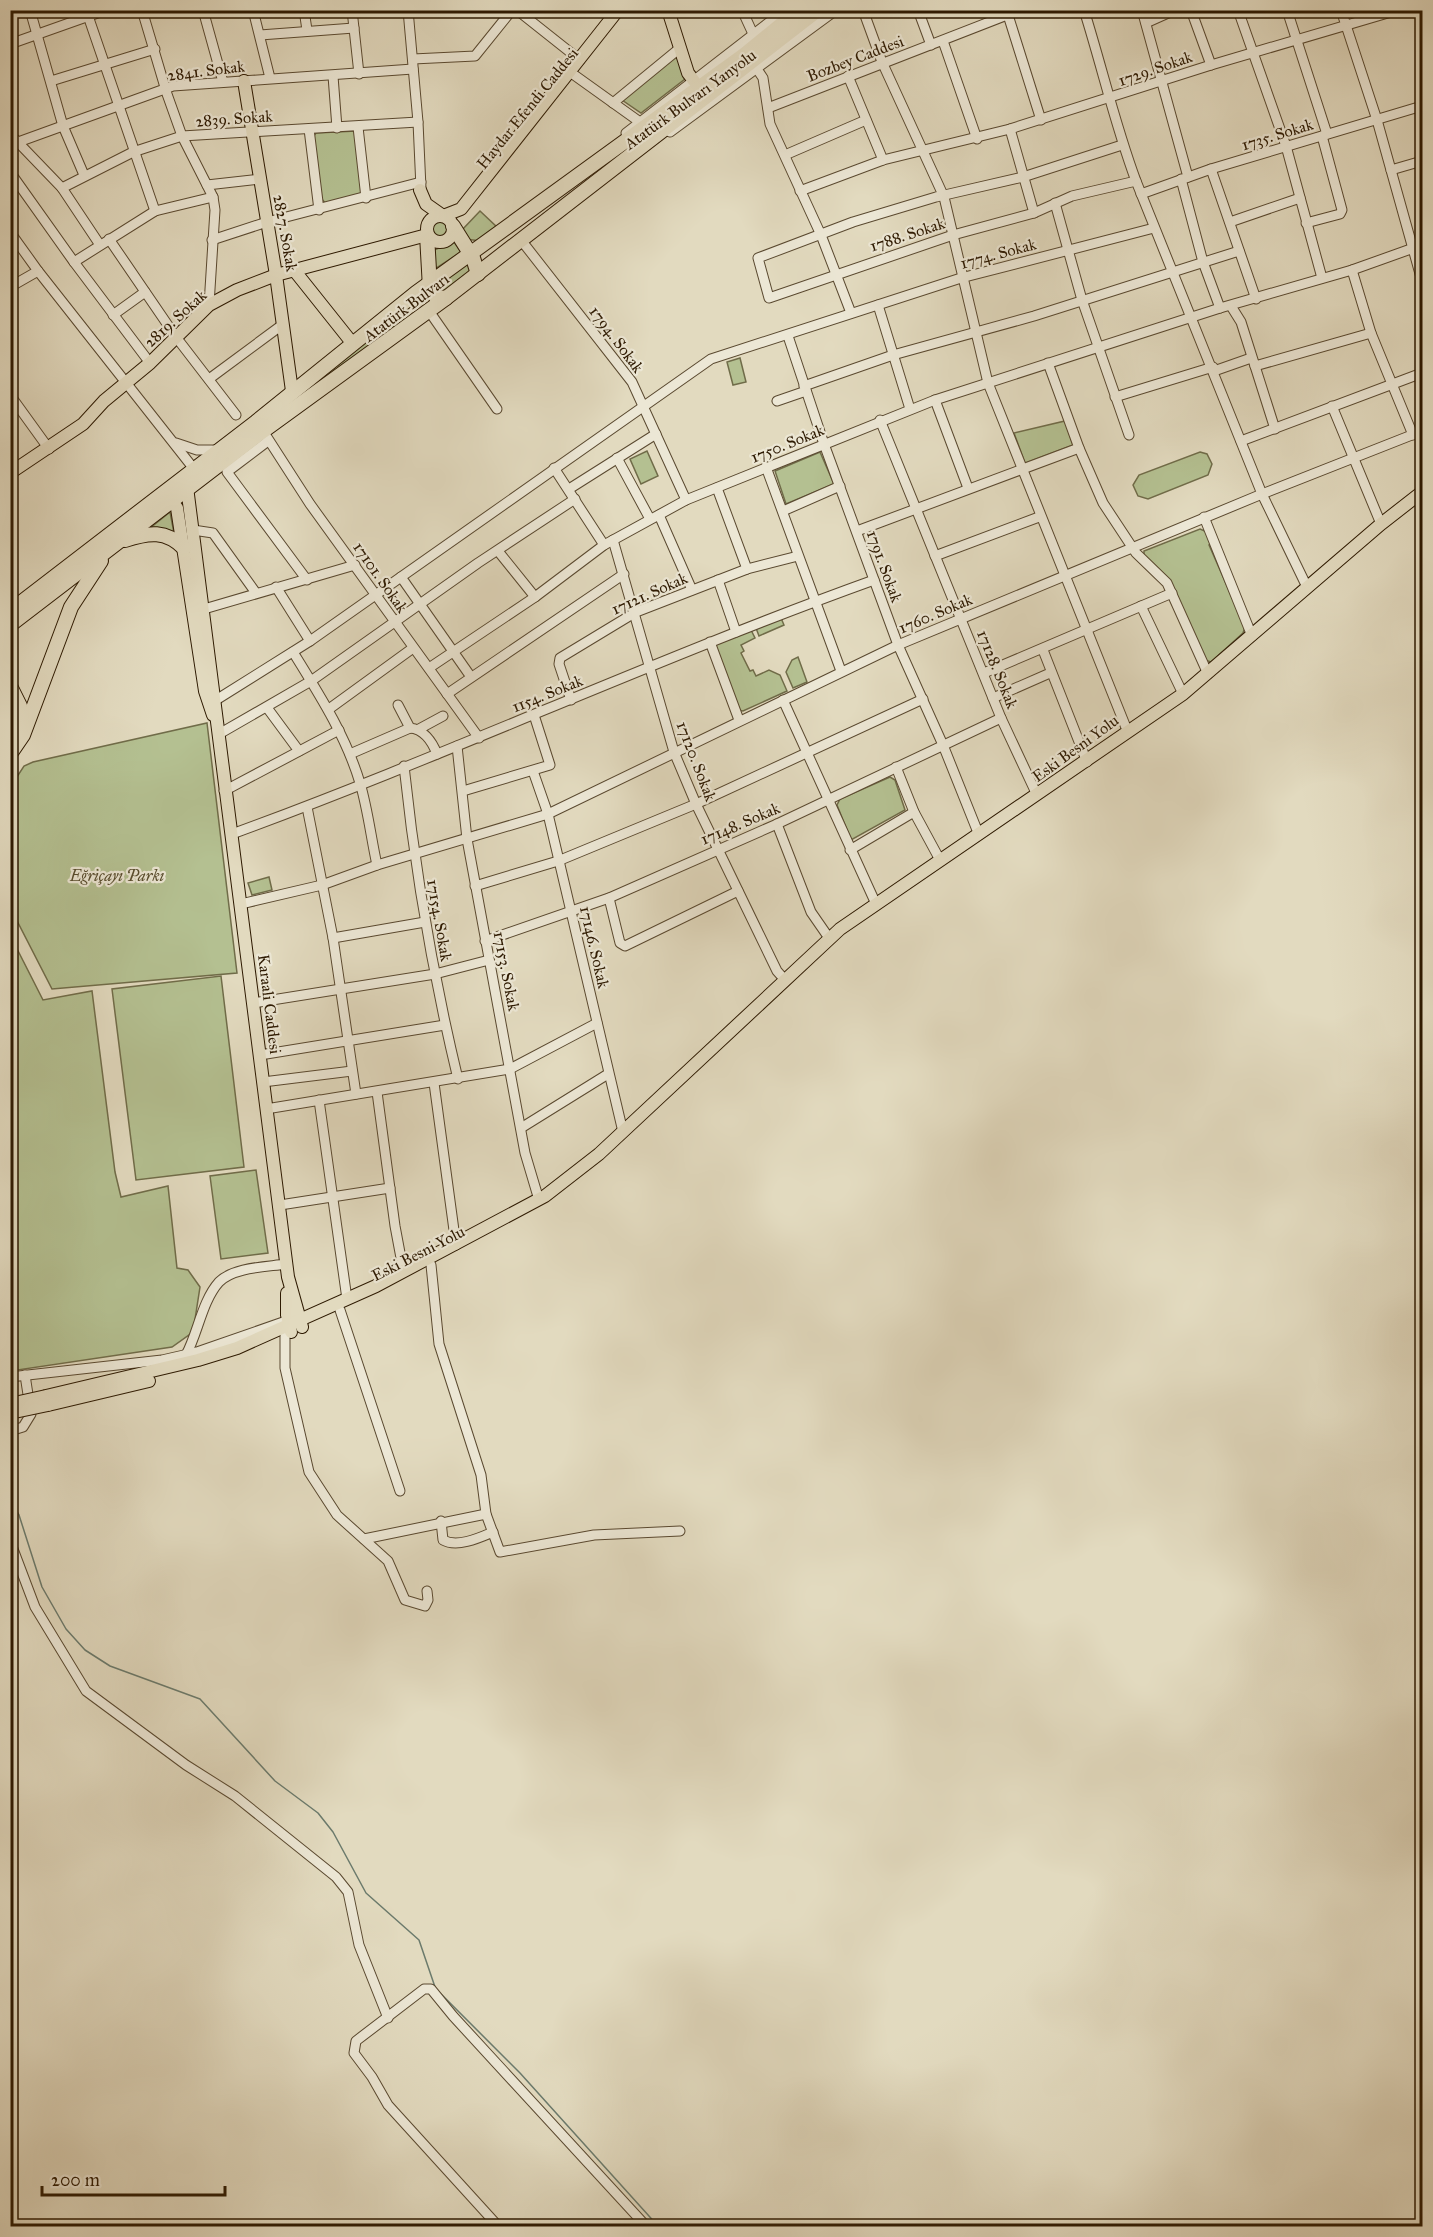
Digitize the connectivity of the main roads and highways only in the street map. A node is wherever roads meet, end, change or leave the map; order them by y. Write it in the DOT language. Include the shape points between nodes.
graph roads {
  1 [pos="618,10"];
  2 [pos="627,10"];
  3 [pos="668,10"];
  4 [pos="676,10"];
  5 [pos="799,10"];
  6 [pos="818,10"];
  7 [pos="573,73"];
  8 [pos="244,81"];
  9 [pos="448,221"];
  10 [pos="427,232"];
  11 [pos="470,254"];
  12 [pos="294,270"];
  13 [pos="478,274"];
  14 [pos="276,275"];
  15 [pos="431,282"];
  16 [pos="446,298"];
  17 [pos="353,344"];
  18 [pos="292,391"];
  19 [pos="10,473"];
  20 [pos="187,487"];
  21 [pos="1422,492"];
  22 [pos="171,500"];
  23 [pos="116,543"];
  24 [pos="184,548"];
  25 [pos="10,611"];
  26 [pos="10,625"];
  27 [pos="10,686"];
  28 [pos="219,734"];
  29 [pos="10,744"];
  30 [pos="10,754"];
  31 [pos="741,1022"];
  32 [pos="343,1305"];
  33 [pos="293,1328"];
  34 [pos="47,1401"];
  35 [pos="10,1404"];
  36 [pos="10,1413"];
  1 -- 7 [label="main road, Haydar Efendi Caddesi"];
  2 -- 7 [label="main road, Haydar Efendi Caddesi"];
  3 -- 4 [label="main road" via="694,81 695,68"];
  5 -- 11 [label="highway, Atatürk Bulvarı"];
  6 -- 13 [label="highway, Atatürk Bulvarı" via="754,65"];
  7 -- 9 [label="main road, Haydar Efendi Caddesi"];
  8 -- 14 [label="main road, 2827. Sokak"];
  9 -- 10 [label="main road" via="429,221"];
  9 -- 10 [label="main road" via="451,235 444,242 434,241"];
  9 -- 10 [label="main road" via="426,204 421,186"];
  9 -- 11 [label="highway"];
  10 -- 12 [label="main road, 2819. Sokak"];
  10 -- 15 [label="highway"];
  11 -- 13 [label="highway"];
  11 -- 15 [label="highway, Atatürk Bulvarı"];
  12 -- 14 [label="main road, 2819. Sokak"];
  12 -- 17 [label="main road"];
  13 -- 16 [label="highway, Atatürk Bulvarı"];
  14 -- 18 [label="main road, 2827. Sokak"];
  14 -- 19 [label="main road, 2819. Sokak" via="209,305 83,424"];
  15 -- 16 [label="highway" via="432,293"];
  15 -- 17 [label="highway, Atatürk Bulvarı"];
  16 -- 20 [label="highway, Atatürk Bulvarı" via="265,436"];
  17 -- 18 [label="highway, Atatürk Bulvarı"];
  18 -- 25 [label="highway, Atatürk Bulvarı"];
  20 -- 22 [label="highway, Atatürk Bulvarı"];
  20 -- 28 [label="main road, Karaali Caddesi"];
  21 -- 31 [label="main road, Eski Besni Yolu" via="1183,694 829,938"];
  22 -- 23 [label="highway, Atatürk Bulvarı"];
  22 -- 24 [label="main road, Karaali Caddesi" via="177,508"];
  23 -- 24 [label="highway" via="143,534 161,534 172,537"];
  23 -- 26 [label="highway, Atatürk Bulvarı"];
  23 -- 30 [label="highway" via="73,603 23,735"];
  24 -- 28 [label="main road, Karaali Caddesi" via="205,691"];
  27 -- 29 [label="highway" via="17,697 20,716"];
  28 -- 33 [label="main road, Karaali Caddesi"];
  31 -- 32 [label="main road, Eski Besni Yolu" via="588,1164 539,1200"];
  31 -- 32 [label="main road, Eski Besni Yolu" via="706,1061 580,1179 523,1218"];
  32 -- 33 [label="main road, Eski Besni Yolu"];
  33 -- 34 [label="main road, Eski Besni Yolu" via="213,1365"];
  34 -- 35 [label="main road, bridge"];
  34 -- 36 [label="main road, bridge"];
}
